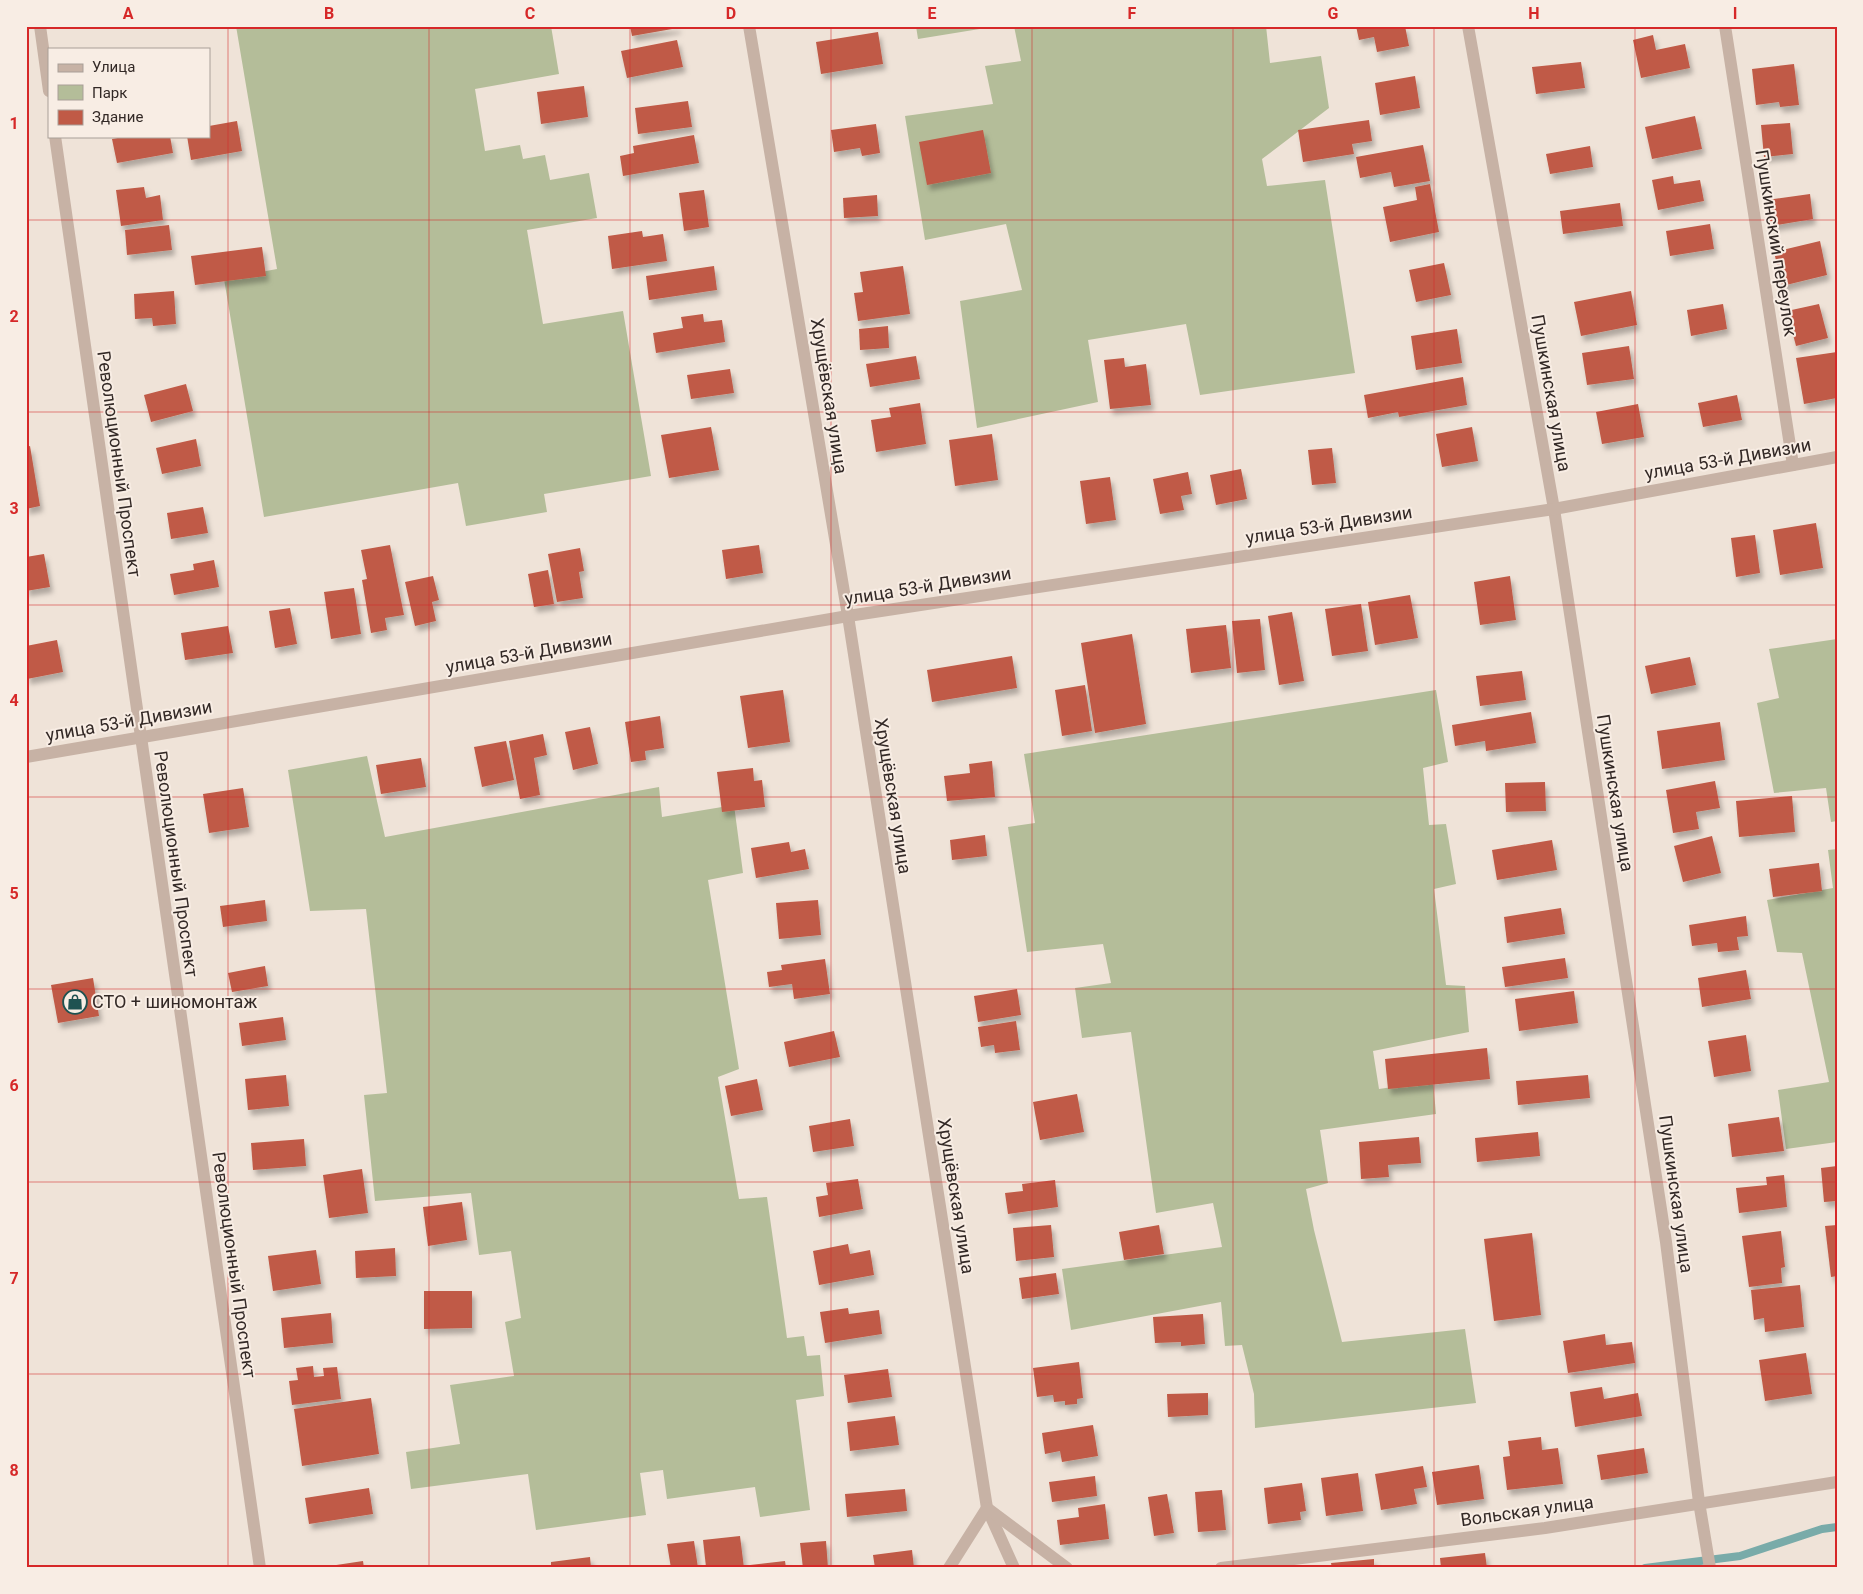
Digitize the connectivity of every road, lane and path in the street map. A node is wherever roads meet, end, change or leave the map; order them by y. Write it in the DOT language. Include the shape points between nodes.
graph roads {
  1 [pos="40,26"];
  2 [pos="749,26"];
  3 [pos="1468,26"];
  4 [pos="1724,26"];
  5 [pos="48,84"];
  6 [pos="55,138"];
  7 [pos="1837,457"];
  8 [pos="1793,465"];
  9 [pos="1554,509"];
  10 [pos="848,616"];
  11 [pos="140,737"];
  12 [pos="26,757"];
  13 [pos="1837,1482"];
  14 [pos="1699,1502"];
  15 [pos="987,1508"];
  16 [pos="260,1568"];
  17 [pos="949,1568"];
  18 [pos="1014,1568"];
  19 [pos="1068,1568"];
  20 [pos="1221,1568"];
  21 [pos="1710,1568"];
  1 -- 5 [label="street"];
  2 -- 10 [label="street, Хрущёвская улица"];
  3 -- 9 [label="street, Пушкинская улица"];
  4 -- 8 [label="street, Пушкинский переулок"];
  6 -- 11 [label="street, Революционный Проспект"];
  7 -- 8 [label="street, улица 53-й Дивизии"];
  8 -- 9 [label="street, улица 53-й Дивизии"];
  9 -- 10 [label="street, улица 53-й Дивизии"];
  9 -- 14 [label="street, Пушкинская улица" via="1666,1242"];
  10 -- 11 [label="street, улица 53-й Дивизии"];
  10 -- 15 [label="street, Хрущёвская улица"];
  11 -- 12 [label="street, улица 53-й Дивизии"];
  11 -- 16 [label="street, Революционный Проспект"];
  13 -- 14 [label="street, Вольская улица"];
  14 -- 20 [label="street, Вольская улица" via="1545,1528"];
  14 -- 21 [label="street, Пушкинская улица"];
  15 -- 17 [label="street"];
  15 -- 18 [label="street, Хрущёвская улица"];
  15 -- 19 [label="street"];
}
